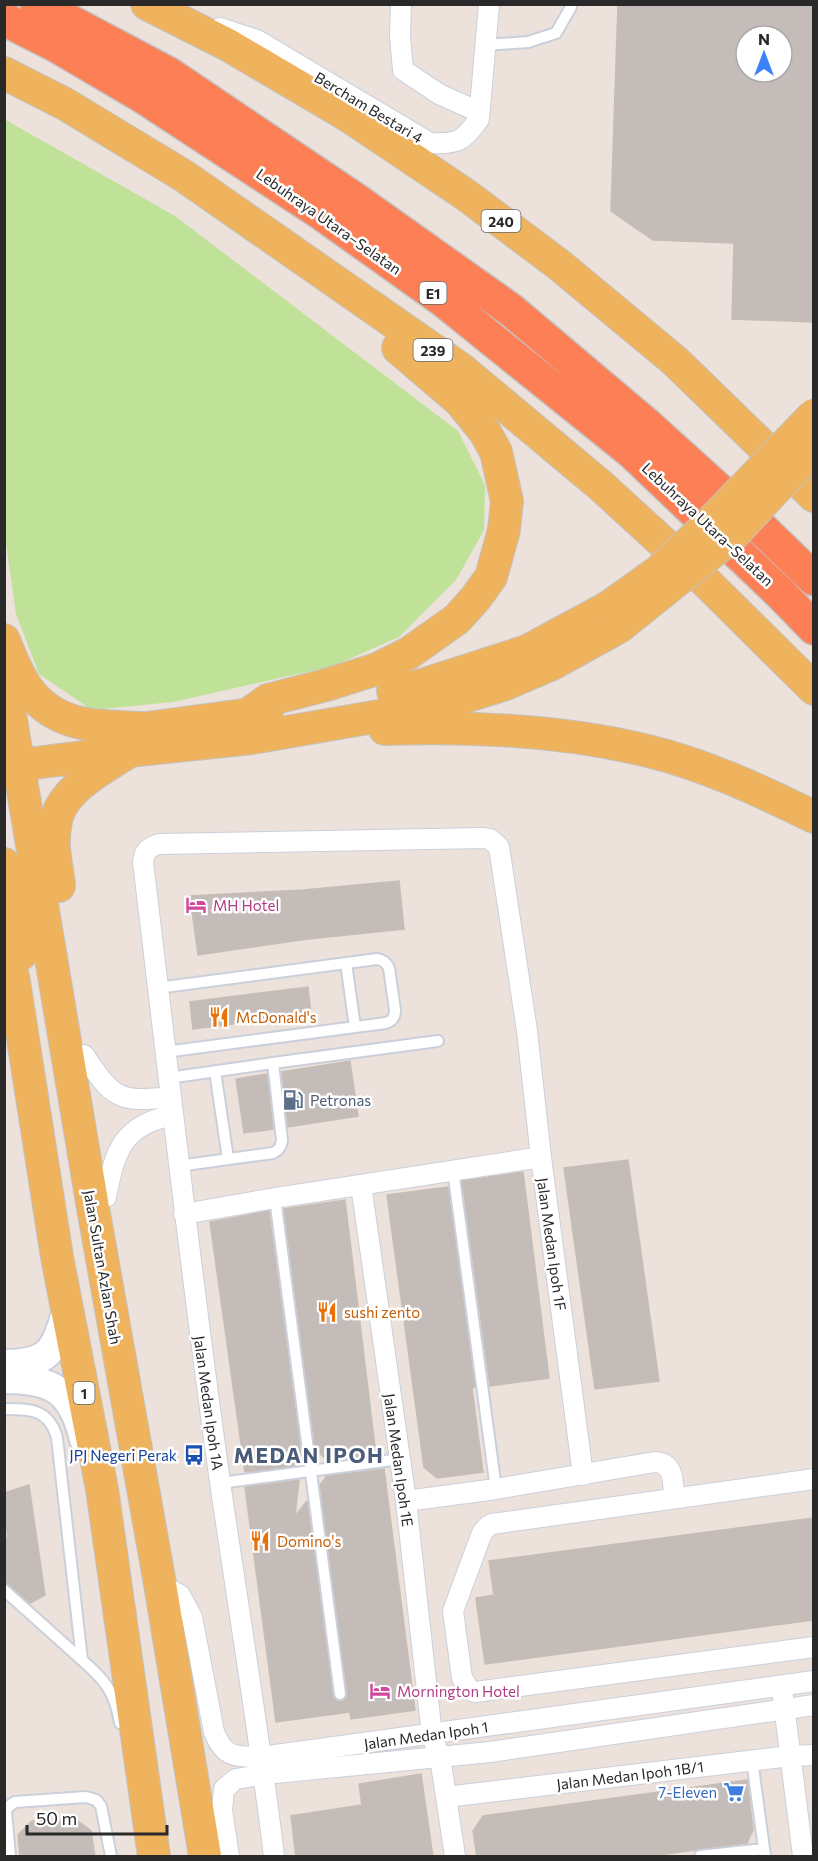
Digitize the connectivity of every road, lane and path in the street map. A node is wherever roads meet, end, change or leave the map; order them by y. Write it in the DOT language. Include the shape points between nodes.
graph roads {
  1 [pos="38,4"];
  2 [pos="148,4"];
  3 [pos="401,4"];
  4 [pos="489,4"];
  5 [pos="571,7"];
  6 [pos="4,20"];
  7 [pos="485,45"];
  8 [pos="4,73"];
  9 [pos="479,112"];
  10 [pos="184,176"];
  11 [pos="813,415"];
  12 [pos="813,448"];
  13 [pos="813,496"];
  14 [pos="813,579"];
  15 [pos="613,617"];
  16 [pos="813,628"];
  17 [pos="4,640"];
  18 [pos="4,678"];
  19 [pos="813,688"];
  20 [pos="250,727"];
  21 [pos="136,739"];
  22 [pos="11,768"];
  23 [pos="813,817"];
  24 [pos="4,864"];
  25 [pos="4,932"];
  26 [pos="346,963"];
  27 [pos="9,973"];
  28 [pos="157,988"];
  29 [pos="355,1027"];
  30 [pos="438,1041"];
  31 [pos="165,1052"];
  32 [pos="84,1055"];
  33 [pos="273,1063"];
  34 [pos="215,1071"];
  35 [pos="170,1097"];
  36 [pos="541,1157"];
  37 [pos="228,1159"];
  38 [pos="178,1166"];
  39 [pos="453,1170"];
  40 [pos="361,1185"];
  41 [pos="106,1197"];
  42 [pos="275,1198"];
  43 [pos="184,1214"];
  44 [pos="67,1311"];
  45 [pos="4,1364"];
  46 [pos="4,1379"];
  47 [pos="124,1383"];
  48 [pos="4,1409"];
  49 [pos="400,1459"];
  50 [pos="310,1471"];
  51 [pos="583,1475"];
  52 [pos="813,1479"];
  53 [pos="220,1483"];
  54 [pos="102,1489"];
  55 [pos="496,1489"];
  56 [pos="674,1498"];
  57 [pos="406,1501"];
  58 [pos="159,1584"];
  59 [pos="4,1590"];
  60 [pos="813,1647"];
  61 [pos="82,1660"];
  62 [pos="813,1682"];
  63 [pos="781,1686"];
  64 [pos="340,1694"];
  65 [pos="813,1705"];
  66 [pos="784,1709"];
  67 [pos="432,1735"];
  68 [pos="123,1736"];
  69 [pos="490,1752"];
  70 [pos="813,1755"];
  71 [pos="790,1756"];
  72 [pos="440,1757"];
  73 [pos="752,1760"];
  74 [pos="130,1763"];
  75 [pos="263,1766"];
  76 [pos="446,1797"];
  77 [pos="146,1799"];
  78 [pos="6,1811"];
  79 [pos="765,1853"];
  80 [pos="806,1854"];
  81 [pos="10,1857"];
  82 [pos="111,1857"];
  83 [pos="154,1857"];
  84 [pos="205,1857"];
  85 [pos="229,1857"];
  86 [pos="274,1857"];
  87 [pos="455,1857"];
  88 [pos="700,1857"];
  1 -- 14 [label="highway, Lebuhraya Utara–Selatan / E1" via="169,74 510,310 646,424"];
  2 -- 9 [label="street, Bercham Bestari 4" via="257,40 430,143 452,144 468,135"];
  2 -- 13 [label="main road, 240" via="228,45 347,115 466,195 558,264 675,361"];
  3 -- 9 [label="street" via="403,70 439,94"];
  4 -- 7 [label="street, Bercham Bestari 4"];
  5 -- 7 [label="lane" via="556,33 528,42"];
  6 -- 16 [label="highway, Lebuhraya Utara–Selatan / E1" via="142,96 321,213 443,300 633,453"];
  7 -- 9 [label="street, Bercham Bestari 4"];
  8 -- 10 [label="main road, 239" via="65,104"];
  10 -- 19 [label="main road, 239" via="460,369 600,485"];
  10 -- 20 [label="main road" via="250,236 410,357 460,401 496,452 507,501 504,530 491,577 457,619 377,669 268,700"];
  11 -- 15 [label="main road, bridge"];
  12 -- 15 [label="main road, bridge" via="729,538"];
  15 -- 20 [label="main road" via="552,664 461,698 391,714"];
  17 -- 21 [label="main road" via="14,667 46,709 78,723"];
  18 -- 22 [label="main road, Jalan Sultan Azlan Shah"];
  20 -- 21 [label="main road"];
  20 -- 23 [label="main road" via="278,741 386,729 435,728 519,730 580,737 705,769"];
  21 -- 22 [label="main road"];
  21 -- 32 [label="main road" via="69,796 55,822 54,844"];
  22 -- 47 [label="main road, Jalan Sultan Azlan Shah"];
  24 -- 54 [label="main road" via="88,1355"];
  25 -- 27 [label="main road, 1"];
  26 -- 28 [label="lane"];
  26 -- 29 [label="lane"];
  26 -- 29 [label="lane" via="377,958 387,963 395,1010 391,1021"];
  27 -- 44 [label="main road, 1"];
  28 -- 31 [label="street, Jalan Medan Ipoh 1A"];
  28 -- 36 [label="street, Jalan Medan Ipoh 1A" via="143,862 153,846 490,839 499,846 503,868"];
  29 -- 31 [label="lane"];
  30 -- 33 [label="lane"];
  31 -- 35 [label="street, Jalan Medan Ipoh 1A"];
  32 -- 35 [label="street" via="102,1082 115,1093 138,1100"];
  32 -- 41 [label="main road"];
  33 -- 34 [label="lane"];
  33 -- 37 [label="lane" via="282,1146 273,1153"];
  34 -- 35 [label="lane"];
  34 -- 37 [label="lane"];
  35 -- 38 [label="street, Jalan Medan Ipoh 1A"];
  35 -- 41 [label="street" via="154,1119 124,1142 114,1161"];
  36 -- 39 [label="street, Jalan Medan Ipoh 1F"];
  36 -- 51 [label="street, Jalan Medan Ipoh 1F"];
  37 -- 38 [label="lane"];
  38 -- 43 [label="street, Jalan Medan Ipoh 1A"];
  39 -- 40 [label="street, Jalan Medan Ipoh 1F"];
  39 -- 55 [label="lane"];
  40 -- 42 [label="street, Jalan Medan Ipoh 1F"];
  40 -- 49 [label="street, Jalan Medan Ipoh 1E"];
  41 -- 47 [label="main road" via="133,1340"];
  42 -- 43 [label="street, Jalan Medan Ipoh 1F"];
  42 -- 50 [label="lane"];
  43 -- 53 [label="street, Jalan Medan Ipoh 1A"];
  44 -- 45 [label="street" via="56,1344 46,1356 25,1364"];
  44 -- 54 [label="main road, 1"];
  46 -- 54 [label="street" via="43,1382 66,1398 75,1411 89,1465"];
  47 -- 58 [label="main road, Jalan Sultan Azlan Shah"];
  48 -- 61 [label="lane" via="42,1414 57,1438"];
  49 -- 50 [label="lane"];
  49 -- 57 [label="street, Jalan Medan Ipoh 1E"];
  50 -- 53 [label="lane"];
  50 -- 64 [label="lane"];
  51 -- 55 [label="street"];
  51 -- 56 [label="street" via="661,1462 670,1469"];
  52 -- 56 [label="street"];
  53 -- 75 [label="street, Jalan Medan Ipoh 1A"];
  54 -- 77 [label="main road, 1"];
  55 -- 57 [label="street"];
  56 -- 60 [label="street" via="488,1526 453,1611 462,1678 469,1689 481,1692"];
  57 -- 67 [label="street, Jalan Medan Ipoh 1E"];
  58 -- 75 [label="street, Jalan Medan Ipoh 1" via="180,1595 192,1617 219,1744 222,1749"];
  58 -- 84 [label="main road, Jalan Sultan Azlan Shah"];
  59 -- 61 [label="lane"];
  61 -- 68 [label="lane" via="107,1685"];
  62 -- 63 [label="street, Jalan Medan Ipoh 1"];
  63 -- 66 [label="street"];
  63 -- 67 [label="street, Jalan Medan Ipoh 1"];
  65 -- 66 [label="street, Jalan Medan Ipoh 1"];
  66 -- 69 [label="street, Jalan Medan Ipoh 1"];
  66 -- 71 [label="street"];
  67 -- 69 [label="street" via="434,1745 444,1751"];
  67 -- 75 [label="street, Jalan Medan Ipoh 1"];
  69 -- 72 [label="street, Jalan Medan Ipoh 1"];
  70 -- 71 [label="street, Jalan Medan Ipoh 1B/1"];
  71 -- 73 [label="street, Jalan Medan Ipoh 1B/1"];
  71 -- 80 [label="street"];
  72 -- 75 [label="street, Jalan Medan Ipoh 1"];
  72 -- 76 [label="street"];
  73 -- 76 [label="street, Jalan Medan Ipoh 1B/1"];
  73 -- 79 [label="lane"];
  74 -- 77 [label="lane"];
  75 -- 85 [label="street, Jalan Medan Ipoh 1" via="236,1779 224,1790 222,1810"];
  75 -- 86 [label="street, Jalan Medan Ipoh 1A"];
  76 -- 87 [label="street"];
  77 -- 83 [label="main road, 1"];
  78 -- 81 [label="lane"];
  78 -- 82 [label="lane" via="15,1802 86,1797 96,1800 101,1806"];
  79 -- 88 [label="lane"];
}
